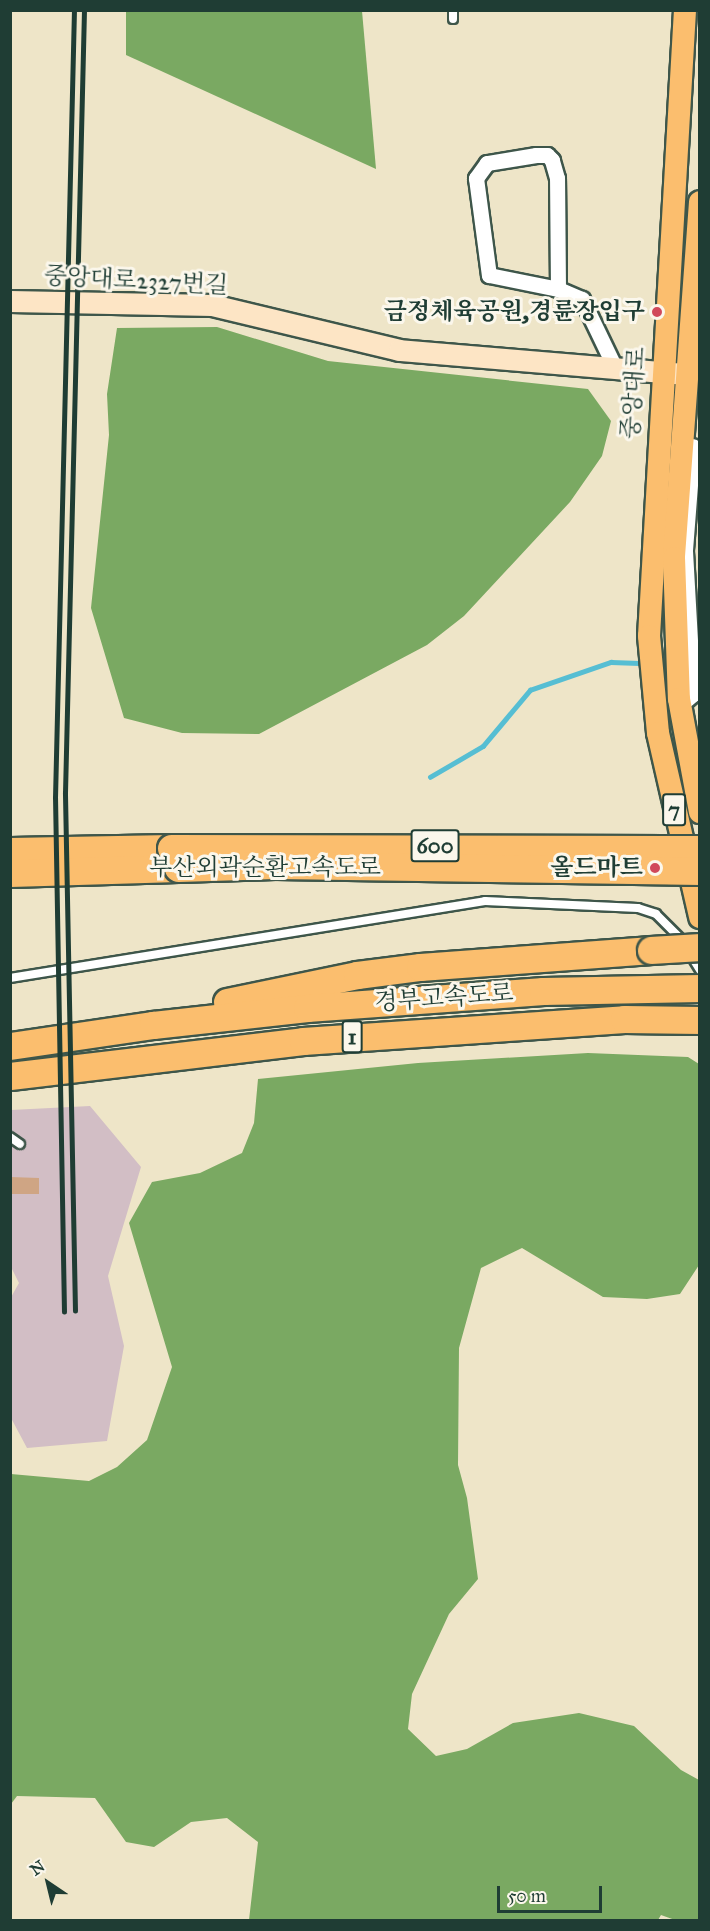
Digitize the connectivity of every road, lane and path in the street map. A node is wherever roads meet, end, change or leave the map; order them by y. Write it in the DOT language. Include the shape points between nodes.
graph roads {
  1 [pos="685,10"];
  2 [pos="699,202"];
  3 [pos="558,289"];
  4 [pos="10,301"];
  5 [pos="616,370"];
  6 [pos="662,374"];
  7 [pos="685,374"];
  8 [pos="695,504"];
  9 [pos="683,635"];
  10 [pos="699,804"];
  11 [pos="673,806"];
  12 [pos="699,849"];
  13 [pos="174,858"];
  14 [pos="13,867"];
  15 [pos="699,871"];
  16 [pos="699,917"];
  17 [pos="699,947"];
  18 [pos="10,978"];
  19 [pos="696,982"];
  20 [pos="697,1020"];
  21 [pos="93,1033"];
  22 [pos="11,1037"];
  23 [pos="11,1046"];
  24 [pos="10,1076"];
  25 [pos="10,1137"];
  26 [pos="20,1144"];
  1 -- 6 [label="main road, 중앙대로 / 7"];
  2 -- 7 [label="main road, 중앙대로 / 7"];
  3 -- 3 [label="street" via="498,280 489,275 476,178 487,163 547,154 552,160 557,178"];
  3 -- 5 [label="street" via="582,299 589,307"];
  4 -- 5 [label="street, 중앙대로2327번길" via="212,305 399,350"];
  5 -- 6 [label="street, 중앙대로2327번길"];
  6 -- 7 [label="street, 중앙대로2327번길"];
  6 -- 11 [label="main road, 중앙대로 / 7" via="649,636 654,703"];
  7 -- 8 [label="street" via="694,387"];
  7 -- 9 [label="main road, 중앙대로 / 7" via="674,558"];
  8 -- 9 [label="street" via="685,550"];
  9 -- 10 [label="main road, 7" via="684,696"];
  10 -- 11 [label="street"];
  11 -- 16 [label="main road, 7"];
  12 -- 13 [label="highway, 부산외곽순환고속도로 / 600, bridge"];
  13 -- 14 [label="highway, 부산외곽순환고속도로 / 600"];
  13 -- 15 [label="highway, 부산외곽순환고속도로 / 600, bridge" via="275,866"];
  17 -- 21 [label="highway, bridge" via="496,960 357,975"];
  18 -- 19 [label="lane" via="497,901 646,910 673,929"];
  19 -- 21 [label="highway, 경부고속도로 / 1" via="407,1000"];
  20 -- 24 [label="highway, 경부고속도로 / 1" via="624,1019 303,1041"];
  21 -- 23 [label="highway, 경부고속도로 / 1"];
  22 -- 23 [label="lane"];
  25 -- 26 [label="lane"];
}
